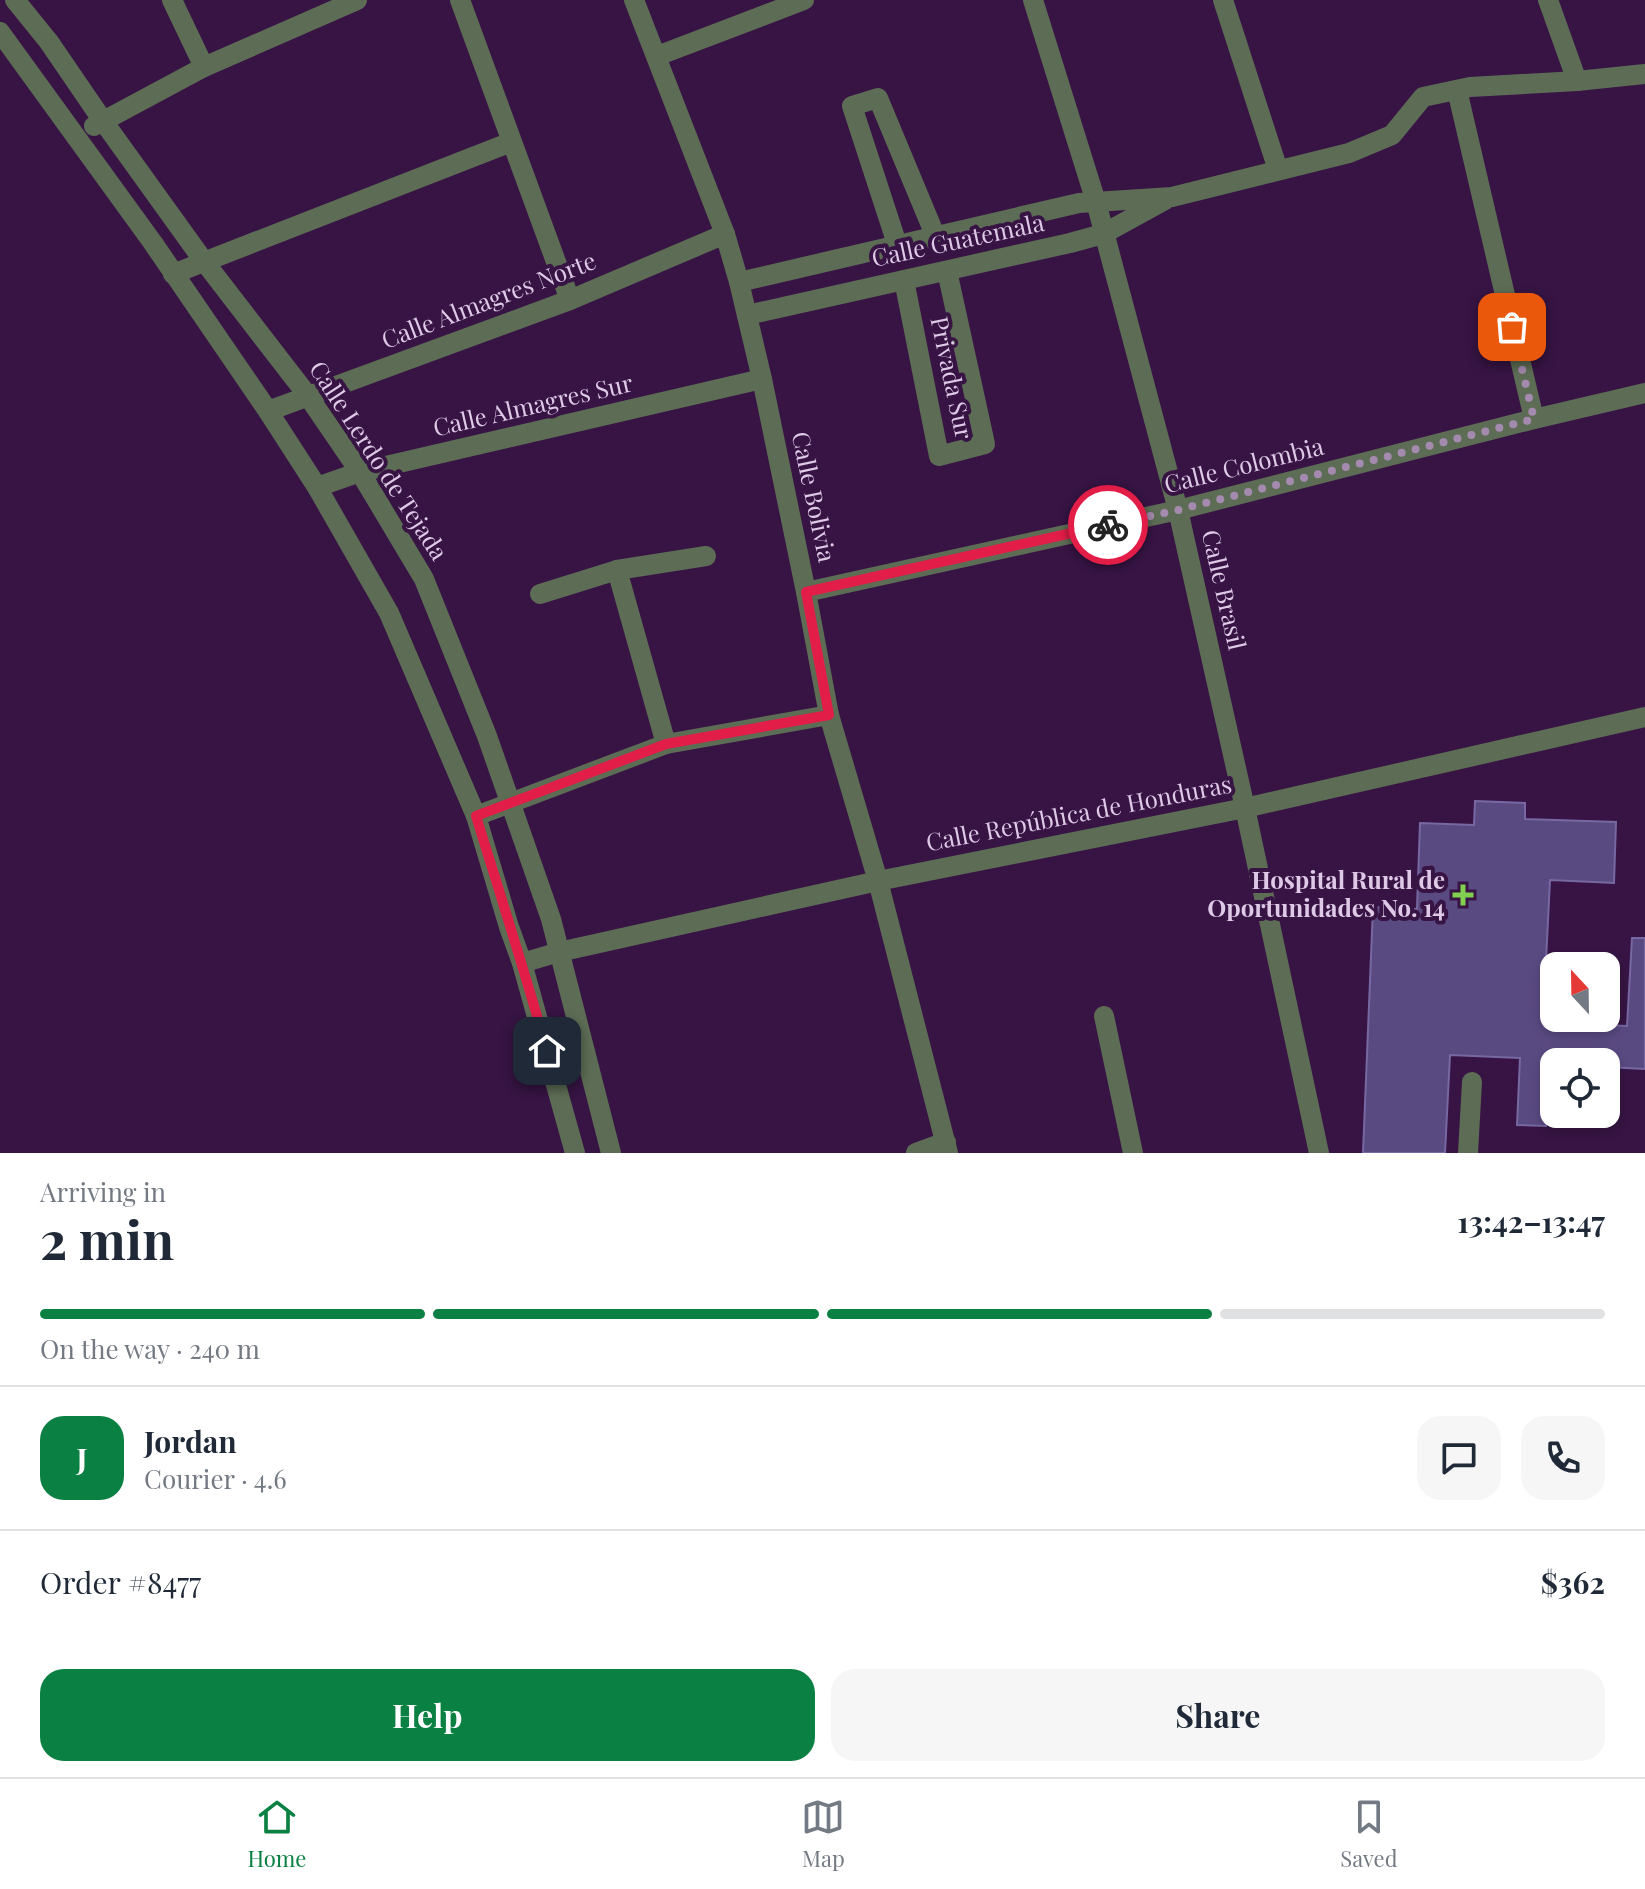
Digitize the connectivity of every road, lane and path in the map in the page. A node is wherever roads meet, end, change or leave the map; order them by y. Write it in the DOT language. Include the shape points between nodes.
graph roads {
  1 [pos="15,0"];
  2 [pos="172,0"];
  3 [pos="357,0"];
  4 [pos="460,0"];
  5 [pos="634,0"];
  6 [pos="804,0"];
  7 [pos="1033,0"];
  8 [pos="1223,0"];
  9 [pos="1548,0"];
  10 [pos="0,32"];
  11 [pos="657,56"];
  12 [pos="204,67"];
  13 [pos="1645,74"];
  14 [pos="1577,81"];
  15 [pos="1457,90"];
  16 [pos="103,121"];
  17 [pos="76,136"];
  18 [pos="511,142"];
  19 [pos="1278,170"];
  20 [pos="1172,197"];
  21 [pos="1096,202"];
  22 [pos="725,234"];
  23 [pos="1103,234"];
  24 [pos="935,235"];
  25 [pos="897,244"];
  26 [pos="203,260"];
  27 [pos="947,271"];
  28 [pos="173,274"];
  29 [pos="904,280"];
  30 [pos="739,282"];
  31 [pos="570,300"];
  32 [pos="747,315"];
  33 [pos="762,379"];
  34 [pos="1645,393"];
  35 [pos="308,396"];
  36 [pos="268,411"];
  37 [pos="1534,419"];
  38 [pos="360,472"];
  39 [pos="317,487"];
  40 [pos="1178,510"];
  41 [pos="706,556"];
  42 [pos="617,570"];
  43 [pos="806,592"];
  44 [pos="540,594"];
  45 [pos="829,715"];
  46 [pos="1645,717"];
  47 [pos="666,744"];
  48 [pos="511,803"];
  49 [pos="1245,808"];
  50 [pos="476,816"];
  51 [pos="878,881"];
  52 [pos="559,952"];
  53 [pos="522,963"];
  54 [pos="1104,1016"];
  55 [pos="1472,1082"];
  56 [pos="947,1148"];
  57 [pos="575,1153"];
  58 [pos="611,1153"];
  59 [pos="916,1153"];
  60 [pos="1133,1153"];
  61 [pos="1319,1153"];
  62 [pos="1468,1153"];
  1 -- 16 [label="street, Calle Lerdo de Tejada"];
  2 -- 12 [label="street"];
  3 -- 12 [label="street"];
  4 -- 18 [label="street"];
  5 -- 11 [label="street, Calle Bolivia"];
  6 -- 11 [label="street"];
  7 -- 21 [label="street, Calle Brasil"];
  8 -- 19 [label="street"];
  9 -- 14 [label="street"];
  10 -- 17 [label="street"];
  11 -- 22 [label="street, Calle Bolivia"];
  12 -- 16 [label="street"];
  13 -- 14 [label="street, Calle Guatemala"];
  14 -- 15 [label="street, Calle Guatemala"];
  15 -- 19 [label="street, Calle Guatemala" via="1423,97 1392,135 1349,153"];
  15 -- 37 [label="street"];
  16 -- 17 [label="street"];
  16 -- 26 [label="street, Calle Lerdo de Tejada"];
  17 -- 28 [label="street"];
  18 -- 26 [label="street"];
  18 -- 31 [label="street"];
  19 -- 20 [label="street, Calle Guatemala"];
  20 -- 21 [label="street, Calle Guatemala"];
  20 -- 23 [label="street, Calle Guatemala"];
  21 -- 23 [label="street, Calle Brasil"];
  21 -- 24 [label="street, Calle Guatemala"];
  22 -- 30 [label="street, Calle Bolivia"];
  22 -- 31 [label="street, Calle Almagres Norte"];
  23 -- 27 [label="street, Calle Guatemala"];
  23 -- 40 [label="street, Calle Brasil"];
  24 -- 25 [label="street, Calle Guatemala"];
  24 -- 25 [label="street" via="878,98 852,106"];
  25 -- 30 [label="street, Calle Guatemala"];
  26 -- 28 [label="street"];
  26 -- 35 [label="street, Calle Lerdo de Tejada"];
  27 -- 29 [label="street, Calle Guatemala"];
  27 -- 29 [label="street, Privada Sur" via="985,444 939,456"];
  28 -- 36 [label="street"];
  29 -- 32 [label="street, Calle Guatemala"];
  30 -- 32 [label="street, Calle Bolivia"];
  31 -- 35 [label="street, Calle Almagres Norte"];
  32 -- 33 [label="street, Calle Bolivia"];
  33 -- 38 [label="street, Calle Almagres Sur"];
  33 -- 43 [label="street, Calle Bolivia"];
  34 -- 37 [label="street, Calle Colombia"];
  35 -- 36 [label="street, Calle Almagres Norte"];
  35 -- 38 [label="street, Calle Lerdo de Tejada"];
  36 -- 39 [label="street"];
  37 -- 40 [label="street, Calle Colombia"];
  38 -- 39 [label="street, Calle Almagres Sur"];
  38 -- 48 [label="street, Calle Lerdo de Tejada" via="424,579"];
  39 -- 50 [label="street" via="389,613"];
  40 -- 43 [label="street, Calle Colombia"];
  40 -- 49 [label="street, Calle Brasil"];
  41 -- 42 [label="street"];
  42 -- 44 [label="street"];
  42 -- 47 [label="street"];
  43 -- 45 [label="street, Calle Bolivia"];
  45 -- 47 [label="street"];
  45 -- 51 [label="street, Calle Bolivia"];
  46 -- 49 [label="street, Calle República de Honduras"];
  47 -- 48 [label="street"];
  48 -- 50 [label="street"];
  48 -- 52 [label="street, Calle Lerdo de Tejada"];
  49 -- 51 [label="street, Calle República de Honduras"];
  49 -- 61 [label="street, Calle Brasil"];
  50 -- 53 [label="street"];
  51 -- 52 [label="street, Calle República de Honduras"];
  51 -- 56 [label="street, Calle Bolivia"];
  52 -- 53 [label="street, Calle República de Honduras"];
  52 -- 58 [label="street, Calle Lerdo de Tejada"];
  53 -- 57 [label="street"];
  54 -- 60 [label="street"];
  55 -- 62 [label="street"];
  56 -- 59 [label="street"];
}
